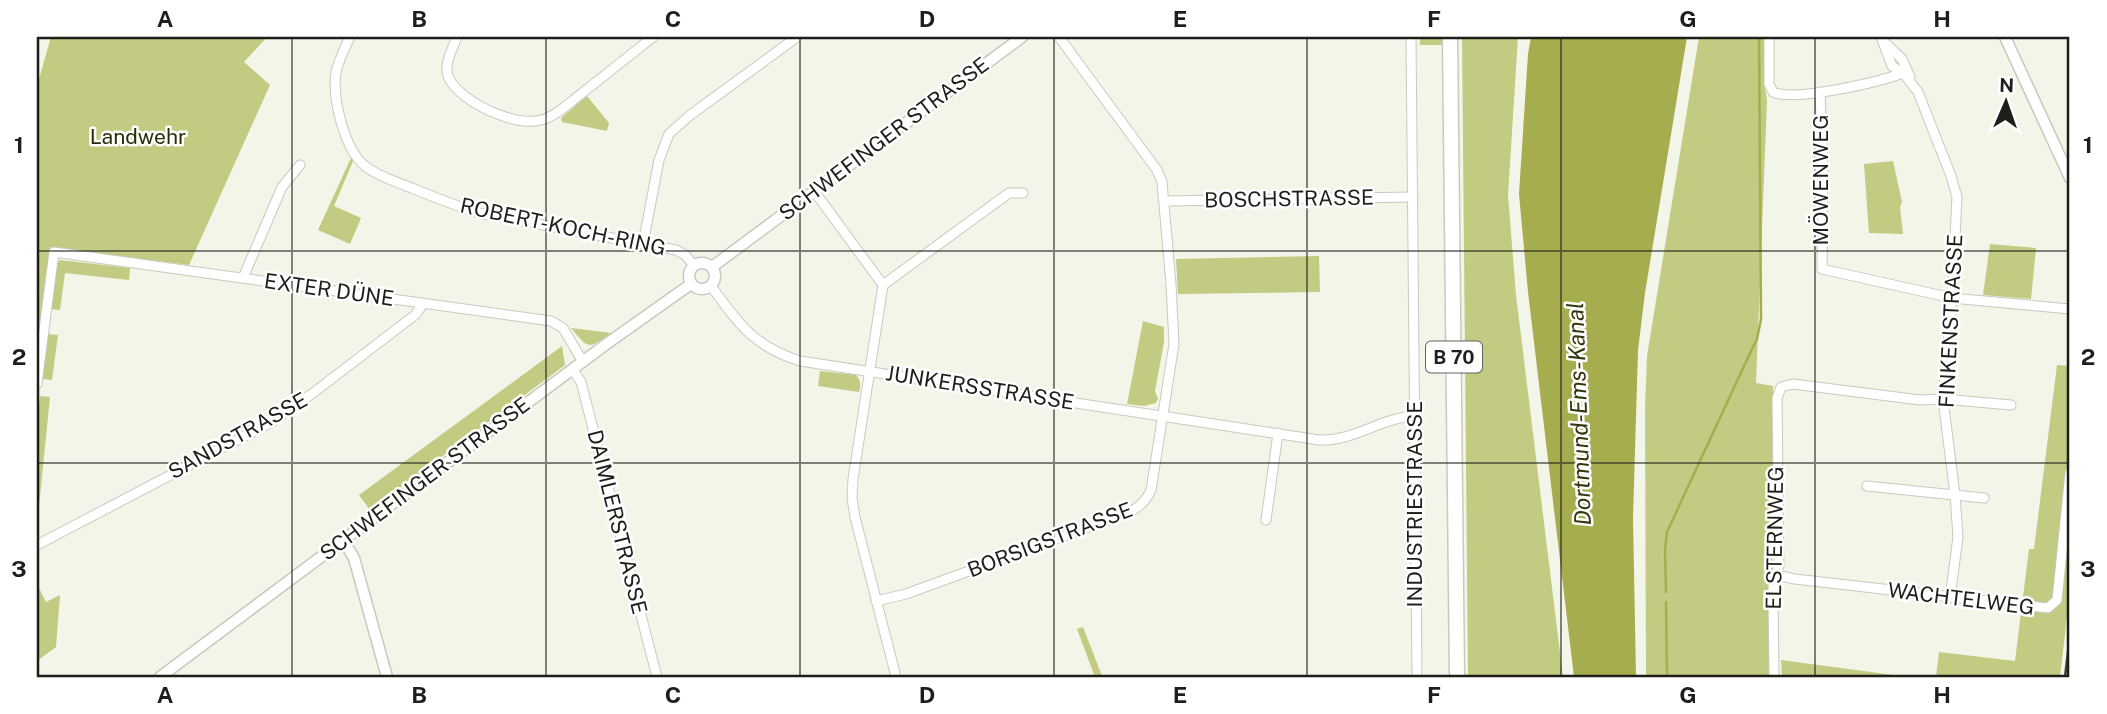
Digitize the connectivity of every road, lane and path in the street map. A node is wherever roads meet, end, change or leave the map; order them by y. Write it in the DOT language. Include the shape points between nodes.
graph roads {
  1 [pos="350,37"];
  2 [pos="457,37"];
  3 [pos="653,37"];
  4 [pos="797,37"];
  5 [pos="1022,37"];
  6 [pos="1059,37"];
  7 [pos="1411,37"];
  8 [pos="1450,37"];
  9 [pos="1769,37"];
  10 [pos="2005,37"];
  11 [pos="1881,38"];
  12 [pos="1903,73"];
  13 [pos="1820,92"];
  14 [pos="1918,92"];
  15 [pos="300,165"];
  16 [pos="2070,178"];
  17 [pos="814,191"];
  18 [pos="1023,193"];
  19 [pos="1413,197"];
  20 [pos="1165,201"];
  21 [pos="643,244"];
  22 [pos="694,265"];
  23 [pos="712,267"];
  24 [pos="243,278"];
  25 [pos="691,284"];
  26 [pos="883,285"];
  27 [pos="711,286"];
  28 [pos="1952,298"];
  29 [pos="423,304"];
  30 [pos="2070,309"];
  31 [pos="583,362"];
  32 [pos="573,370"];
  33 [pos="869,371"];
  34 [pos="37,384"];
  35 [pos="1943,400"];
  36 [pos="2011,405"];
  37 [pos="1414,416"];
  38 [pos="1163,417"];
  39 [pos="1278,433"];
  40 [pos="2070,473"];
  41 [pos="1867,486"];
  42 [pos="1955,495"];
  43 [pos="1984,498"];
  44 [pos="1266,520"];
  45 [pos="343,540"];
  46 [pos="37,545"];
  47 [pos="1776,575"];
  48 [pos="1950,598"];
  49 [pos="876,601"];
  50 [pos="160,677"];
  51 [pos="387,677"];
  52 [pos="657,677"];
  53 [pos="896,677"];
  54 [pos="1417,677"];
  55 [pos="1457,677"];
  56 [pos="1774,677"];
  1 -- 21 [label="street, ROBERT-KOCH-RING" via="336,75 337,98 346,138 366,167 479,213"];
  2 -- 3 [label="street" via="447,65 453,86 486,110 534,122 554,115"];
  4 -- 21 [label="street" via="669,134 661,151"];
  5 -- 17 [label="street, SCHWEFINGER STRASSE"];
  6 -- 20 [label="street, BORSIGSTRASSE" via="1157,170"];
  7 -- 19 [label="street, INDUSTRIESTRASSE"];
  8 -- 55 [label="main road, B 70"];
  9 -- 13 [label="street" via="1771,90 1780,95"];
  10 -- 16 [label="street"];
  11 -- 12 [label="street, FINKENSTRASSE" via="1892,66"];
  11 -- 14 [label="street, FINKENSTRASSE" via="1902,59"];
  12 -- 13 [label="street"];
  12 -- 14 [label="street, FINKENSTRASSE"];
  13 -- 28 [label="street, MÖWENWEG" via="1822,268"];
  14 -- 28 [label="street, FINKENSTRASSE" via="1956,197"];
  15 -- 24 [label="street" via="282,187"];
  17 -- 23 [label="street, SCHWEFINGER STRASSE"];
  17 -- 26 [label="street"];
  18 -- 26 [label="street" via="1009,193"];
  19 -- 20 [label="street, BOSCHSTRASSE"];
  19 -- 37 [label="street, INDUSTRIESTRASSE"];
  20 -- 38 [label="street, BORSIGSTRASSE" via="1174,344"];
  21 -- 22 [label="street, ROBERT-KOCH-RING" via="676,250"];
  22 -- 23 [label="street"];
  22 -- 25 [label="street" via="689,272"];
  23 -- 27 [label="street" via="716,277"];
  24 -- 29 [label="street, EXTER DÜNE"];
  24 -- 34 [label="street, EXTER DÜNE" via="54,252"];
  25 -- 27 [label="street" via="698,289"];
  25 -- 31 [label="street, SCHWEFINGER STRASSE"];
  26 -- 33 [label="street"];
  27 -- 33 [label="street, JUNKERSSTRASSE" via="754,339 776,352 800,361"];
  28 -- 30 [label="street"];
  28 -- 35 [label="street, FINKENSTRASSE"];
  29 -- 31 [label="street, EXTER DÜNE" via="551,321 564,328"];
  29 -- 46 [label="street, SANDSTRASSE" via="415,315 270,423"];
  31 -- 32 [label="street, SCHWEFINGER STRASSE"];
  32 -- 45 [label="street, SCHWEFINGER STRASSE"];
  32 -- 52 [label="street, DAIMLERSTRASSE" via="581,382"];
  33 -- 38 [label="street, JUNKERSSTRASSE"];
  33 -- 49 [label="street" via="852,498"];
  35 -- 36 [label="street"];
  35 -- 42 [label="street, FINKENSTRASSE"];
  35 -- 47 [label="street, ELSTERNWEG" via="1793,384 1781,387 1777,398"];
  37 -- 39 [label="street, JUNKERSSTRASSE" via="1330,441"];
  37 -- 54 [label="street, INDUSTRIESTRASSE"];
  38 -- 39 [label="street, JUNKERSSTRASSE"];
  38 -- 49 [label="street, BORSIGSTRASSE" via="1151,490 1140,506 906,594"];
  39 -- 44 [label="street"];
  40 -- 48 [label="street, WACHTELWEG" via="2053,606 2042,609"];
  41 -- 42 [label="street"];
  42 -- 43 [label="street"];
  42 -- 48 [label="street, FINKENSTRASSE" via="1958,537"];
  45 -- 50 [label="street, SCHWEFINGER STRASSE"];
  45 -- 51 [label="street" via="354,558"];
  47 -- 48 [label="street, WACHTELWEG"];
  47 -- 56 [label="street, ELSTERNWEG"];
  49 -- 53 [label="street"];
}
